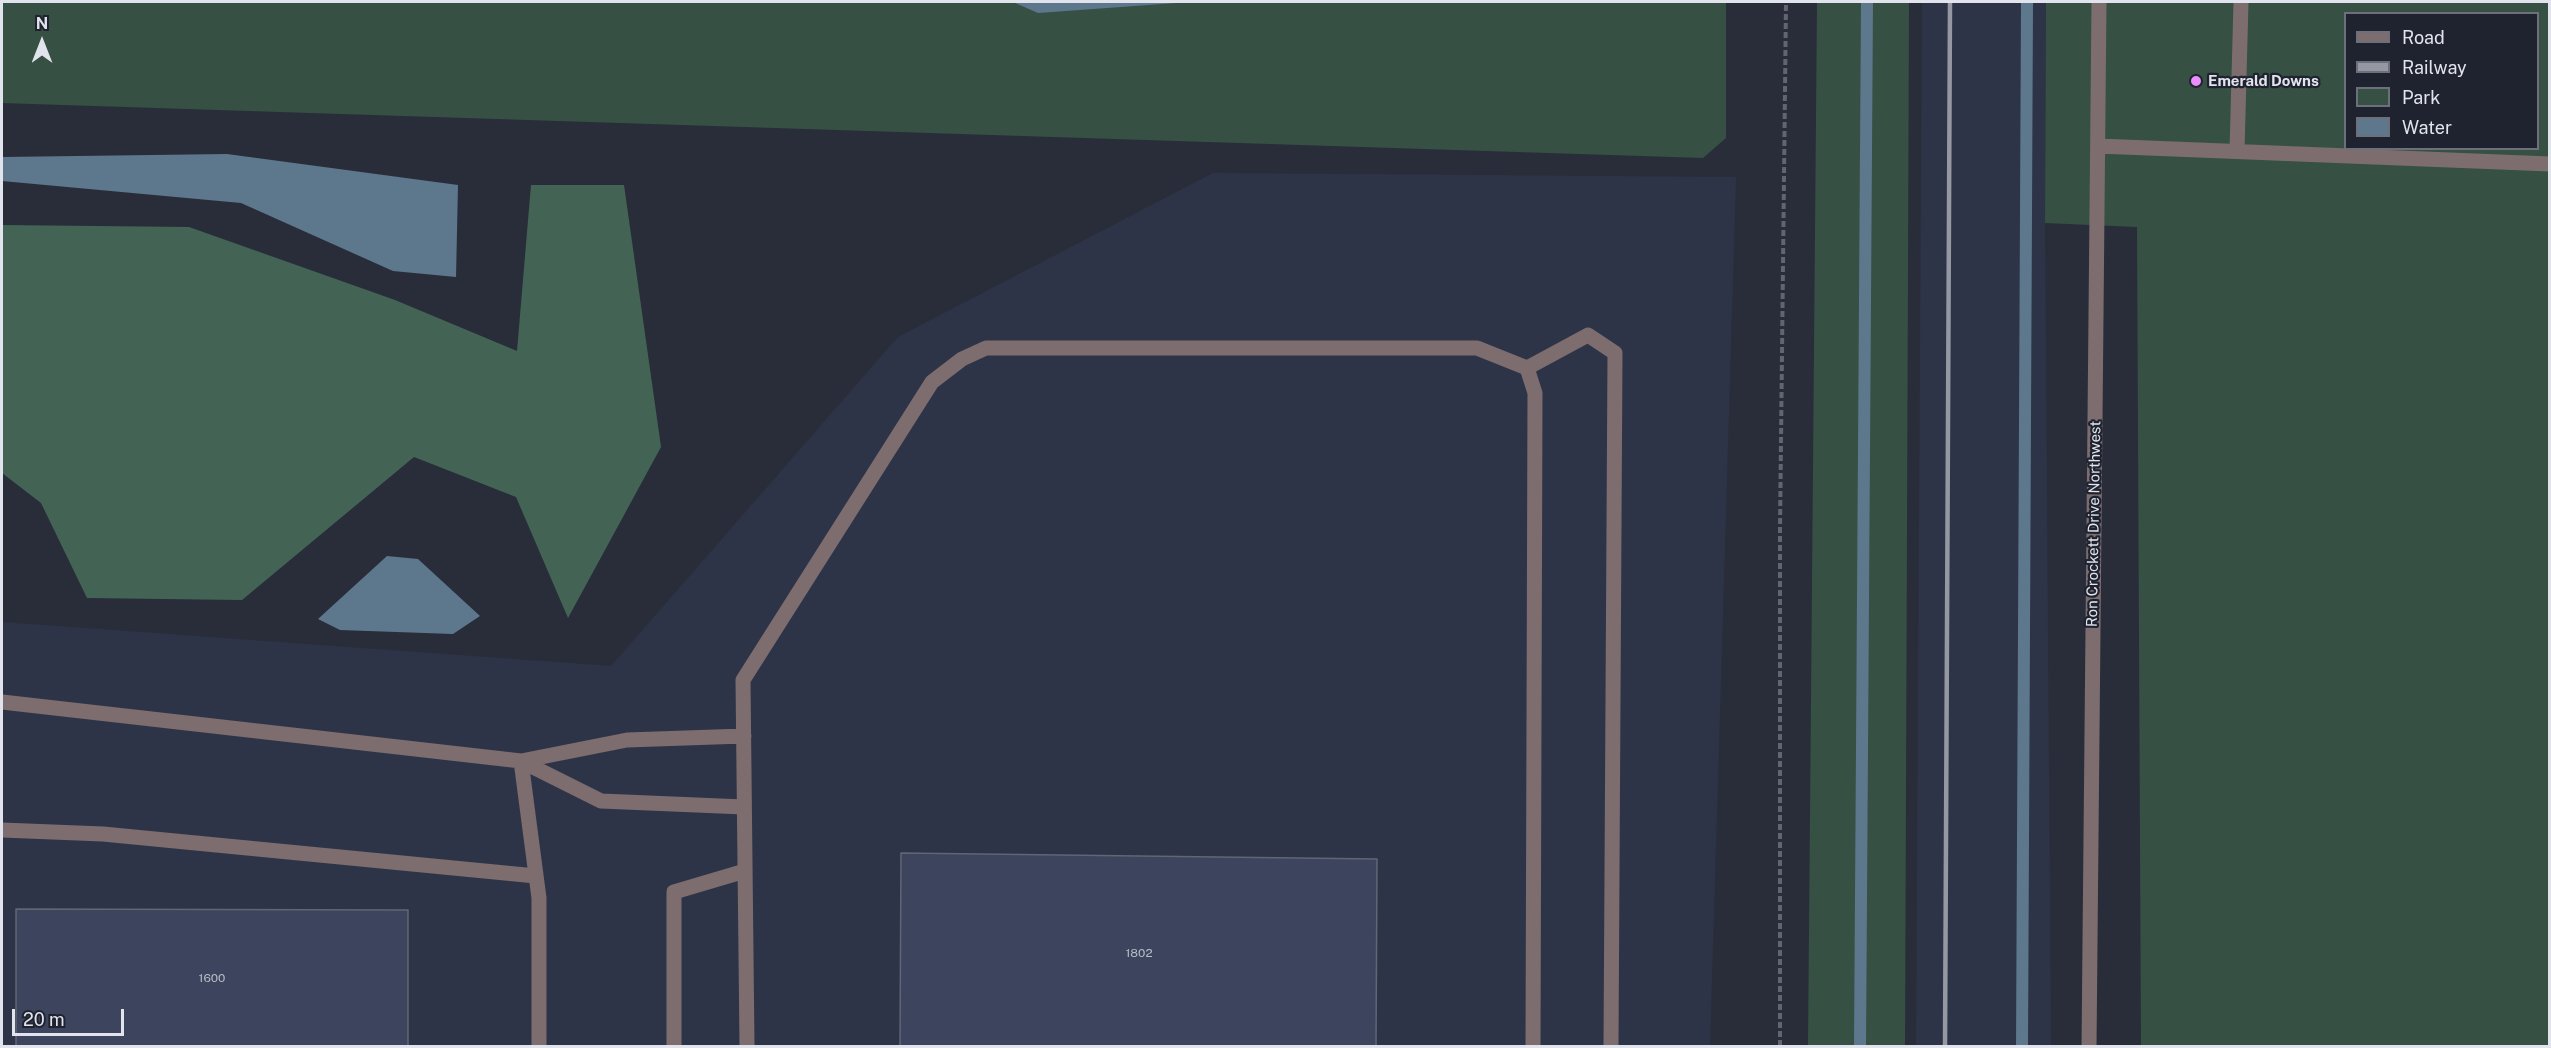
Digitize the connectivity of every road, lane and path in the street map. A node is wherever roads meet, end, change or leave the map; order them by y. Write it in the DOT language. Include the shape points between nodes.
graph roads {
  1 [pos="1786,2"];
  2 [pos="2099,2"];
  3 [pos="2241,2"];
  4 [pos="2098,146"];
  5 [pos="2236,151"];
  6 [pos="2550,164"];
  7 [pos="1527,368"];
  8 [pos="2,702"];
  9 [pos="744,736"];
  10 [pos="521,761"];
  11 [pos="744,807"];
  12 [pos="2,830"];
  13 [pos="745,871"];
  14 [pos="536,876"];
  15 [pos="539,1047"];
  16 [pos="674,1047"];
  17 [pos="747,1047"];
  18 [pos="1533,1047"];
  19 [pos="1611,1047"];
  20 [pos="1780,1047"];
  21 [pos="2089,1047"];
  1 -- 20 [label="path"];
  2 -- 4 [label="street, Ron Crockett Drive Northwest"];
  3 -- 5 [label="street"];
  4 -- 5 [label="street"];
  4 -- 21 [label="street, Ron Crockett Drive Northwest"];
  5 -- 6 [label="street"];
  7 -- 9 [label="street" via="1478,348 987,348 962,359 932,382 743,680"];
  7 -- 18 [label="street" via="1535,393"];
  7 -- 19 [label="street" via="1588,335 1615,353"];
  8 -- 10 [label="street"];
  9 -- 10 [label="street" via="627,740"];
  9 -- 11 [label="street"];
  10 -- 11 [label="street" via="601,801"];
  10 -- 14 [label="street"];
  11 -- 13 [label="street"];
  12 -- 14 [label="street" via="103,834"];
  13 -- 16 [label="street" via="674,892"];
  13 -- 17 [label="street"];
  14 -- 15 [label="street"];
}
